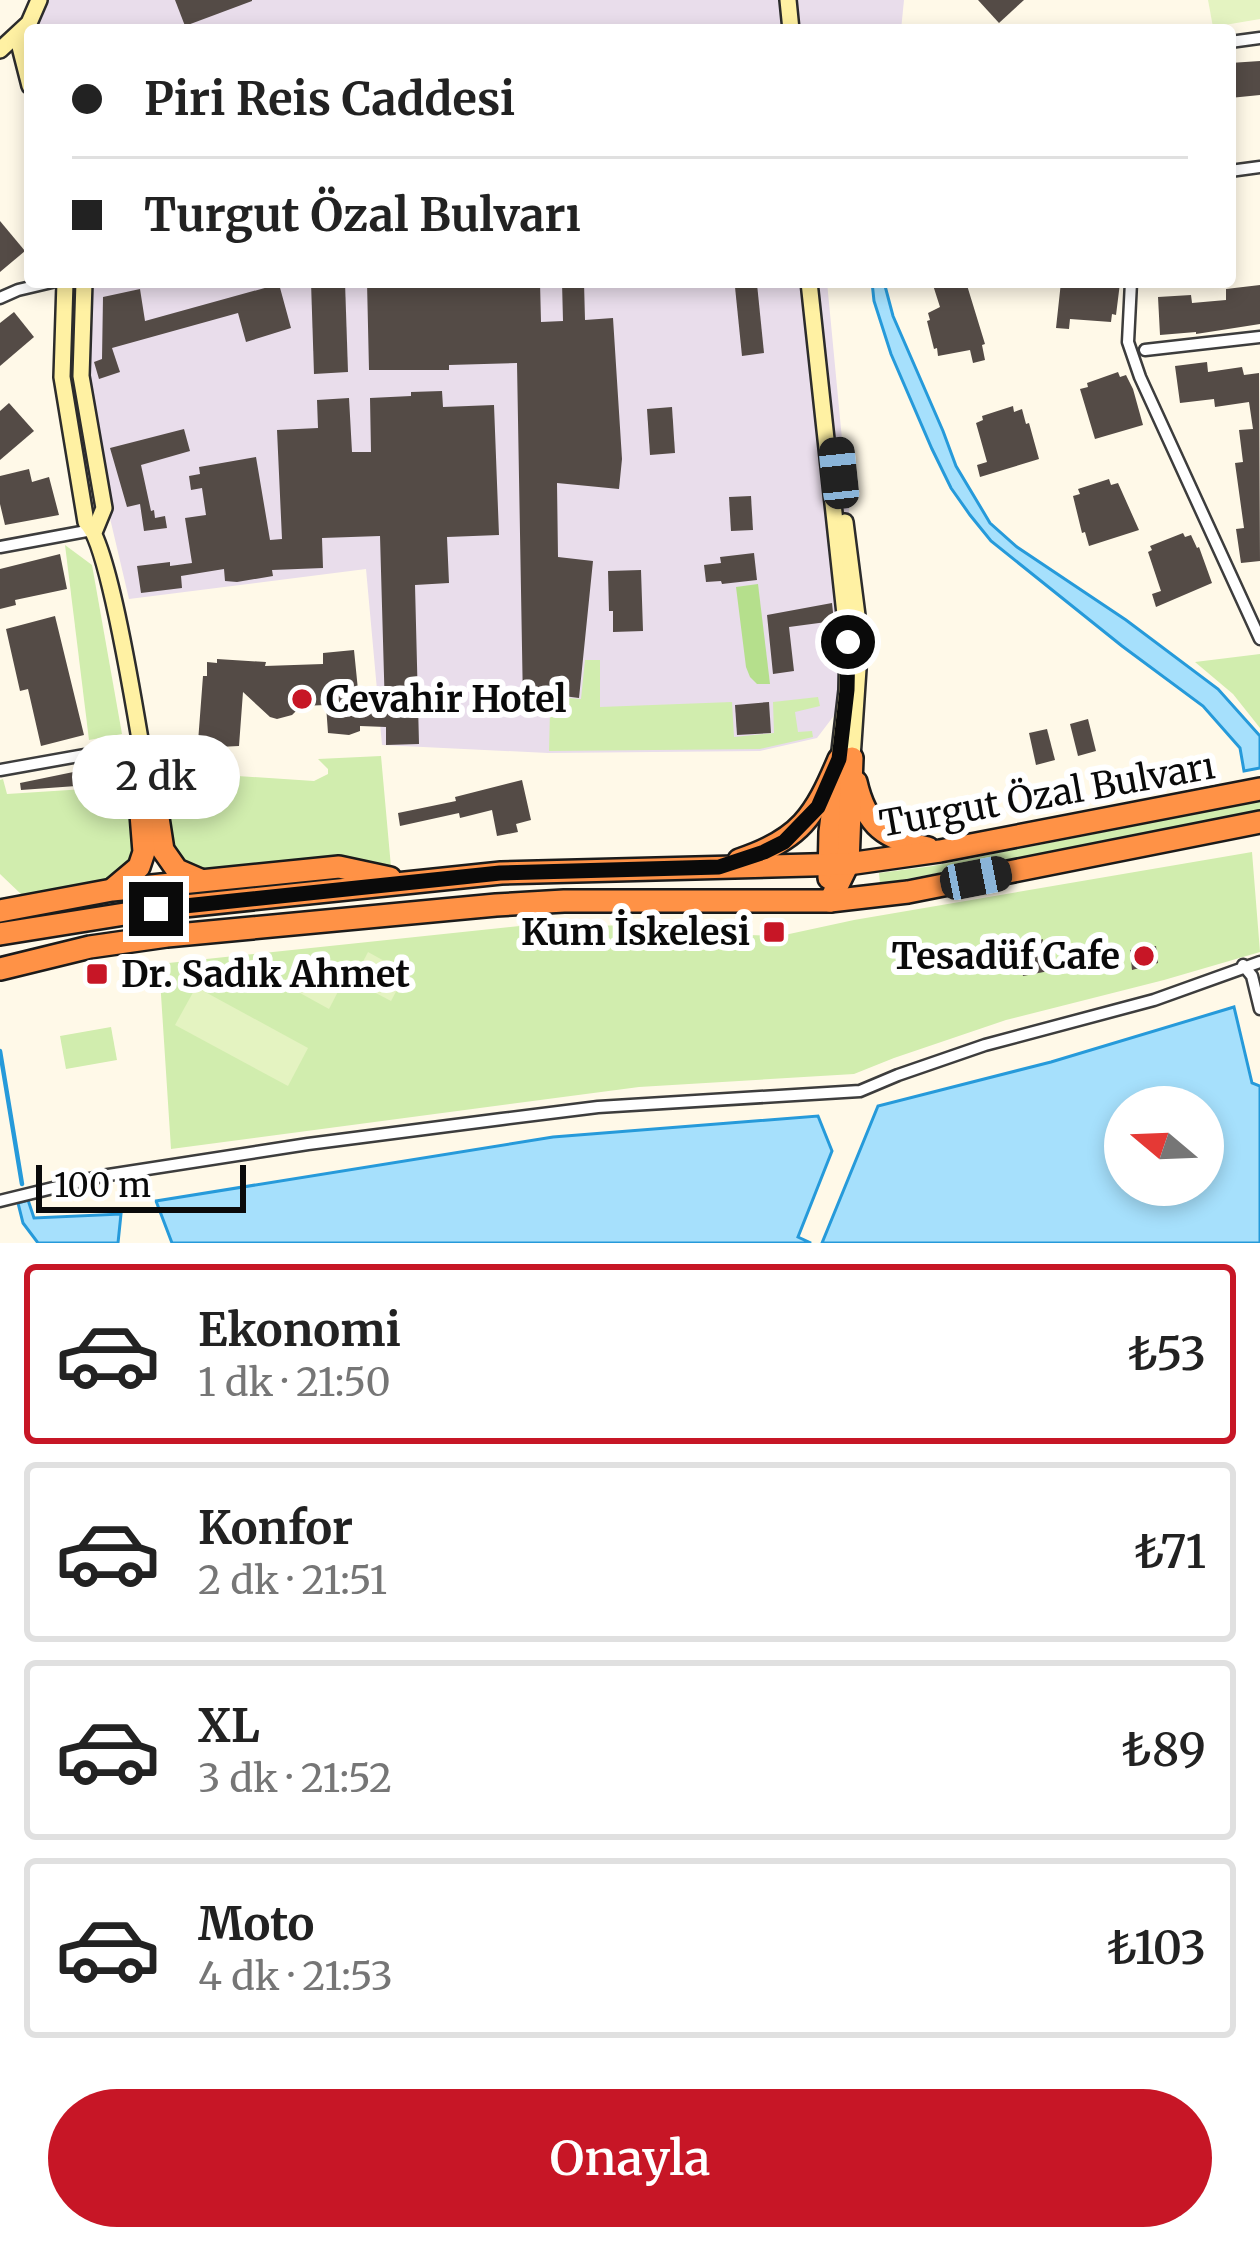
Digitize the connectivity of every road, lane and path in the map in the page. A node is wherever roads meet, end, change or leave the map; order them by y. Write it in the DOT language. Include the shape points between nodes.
graph roads {
  1 [pos="24,31"];
  2 [pos="0,50"];
  3 [pos="65,288"];
  4 [pos="84,288"];
  5 [pos="814,288"];
  6 [pos="1131,288"];
  7 [pos="1260,337"];
  8 [pos="1145,350"];
  9 [pos="95,530"];
  10 [pos="0,547"];
  11 [pos="1260,639"];
  12 [pos="142,751"];
  13 [pos="846,759"];
  14 [pos="0,770"];
  15 [pos="1253,790"];
  16 [pos="1255,823"];
  17 [pos="940,850"];
  18 [pos="838,865"];
  19 [pos="719,867"];
  20 [pos="206,882"];
  21 [pos="414,884"];
  22 [pos="112,890"];
  23 [pos="0,891"];
  24 [pos="830,901"];
  25 [pos="36,902"];
  26 [pos="0,911"];
  27 [pos="0,934"];
  28 [pos="1260,962"];
  29 [pos="1243,965"];
  30 [pos="0,969"];
  31 [pos="1260,1009"];
  32 [pos="0,1201"];
  1 -- 2 [label="street"];
  3 -- 9 [label="street" via="62,376 86,522"];
  4 -- 9 [label="street" via="81,376 104,508"];
  5 -- 13 [label="street" via="860,639"];
  6 -- 11 [label="street" via="1128,342 1140,377"];
  7 -- 8 [label="street"];
  9 -- 10 [label="street"];
  9 -- 12 [label="street"];
  12 -- 14 [label="street"];
  12 -- 20 [label="highway" via="163,850 178,871"];
  12 -- 22 [label="highway" via="144,852"];
  13 -- 17 [label="highway" via="874,823 896,839"];
  13 -- 18 [label="highway"];
  13 -- 19 [label="highway" via="818,807 784,842"];
  15 -- 17 [label="highway, Turgut Özal Bulvarı"];
  16 -- 24 [label="highway"];
  17 -- 18 [label="highway, Turgut Özal Bulvarı"];
  18 -- 19 [label="highway, Turgut Özal Bulvarı"];
  18 -- 24 [label="highway"];
  19 -- 21 [label="highway, Turgut Özal Bulvarı" via="500,873"];
  20 -- 21 [label="highway" via="339,867"];
  20 -- 22 [label="highway"];
  21 -- 27 [label="highway, Turgut Özal Bulvarı" via="156,909"];
  22 -- 25 [label="highway"];
  23 -- 25 [label="highway"];
  24 -- 30 [label="highway" via="496,905 167,936"];
  25 -- 26 [label="highway"];
  28 -- 29 [label="street"];
  29 -- 31 [label="street"];
  29 -- 32 [label="street" via="860,1091 478,1122 116,1174"];
}
